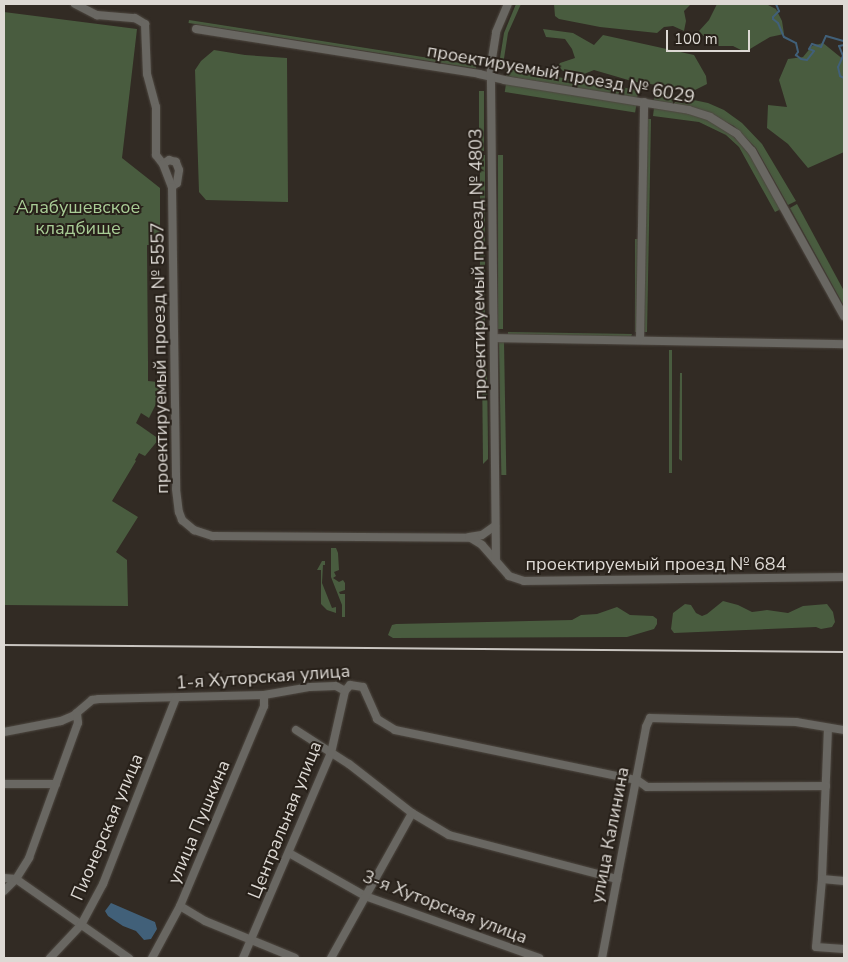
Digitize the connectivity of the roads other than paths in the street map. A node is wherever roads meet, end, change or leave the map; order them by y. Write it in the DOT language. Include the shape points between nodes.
graph roads {
  1 [pos="75,4"];
  2 [pos="508,4"];
  3 [pos="196,29"];
  4 [pos="491,76"];
  5 [pos="644,102"];
  6 [pos="163,164"];
  7 [pos="172,187"];
  8 [pos="844,316"];
  9 [pos="494,338"];
  10 [pos="640,340"];
  11 [pos="844,344"];
  12 [pos="188,526"];
  13 [pos="495,526"];
  14 [pos="462,537"];
  15 [pos="496,561"];
  16 [pos="844,577"];
  17 [pos="345,691"];
  18 [pos="264,694"];
  19 [pos="176,698"];
  20 [pos="77,713"];
  21 [pos="828,728"];
  22 [pos="296,730"];
  23 [pos="844,730"];
  24 [pos="4,732"];
  25 [pos="330,753"];
  26 [pos="637,780"];
  27 [pos="4,784"];
  28 [pos="56,784"];
  29 [pos="826,786"];
  30 [pos="412,814"];
  31 [pos="289,853"];
  32 [pos="4,878"];
  33 [pos="16,878"];
  34 [pos="616,879"];
  35 [pos="822,879"];
  36 [pos="844,881"];
  37 [pos="4,891"];
  38 [pos="364,896"];
  39 [pos="180,906"];
  40 [pos="81,925"];
  41 [pos="251,941"];
  42 [pos="844,949"];
  43 [pos="50,958"];
  44 [pos="129,958"];
  45 [pos="152,958"];
  46 [pos="243,958"];
  47 [pos="295,958"];
  48 [pos="331,958"];
  49 [pos="540,958"];
  50 [pos="602,958"];
  1 -- 6 [label="street" via="97,15 135,18 145,24 147,74 156,106 156,155"];
  2 -- 4 [label="street, проектируемый проезд № 4803" via="496,32"];
  3 -- 4 [label="street, проектируемый проезд № 6029"];
  4 -- 5 [label="street, проектируемый проезд № 6029"];
  4 -- 9 [label="street, проектируемый проезд № 4803"];
  5 -- 8 [label="street, проектируемый проезд № 6029" via="702,114 729,128 745,143 786,208"];
  5 -- 10 [label="street"];
  6 -- 7 [label="street, проектируемый проезд № 5557"];
  6 -- 7 [label="street, проектируемый проезд № 5557" via="168,160 178,165 178,176"];
  7 -- 12 [label="street, проектируемый проезд № 5557" via="176,489 179,512"];
  9 -- 10 [label="street"];
  9 -- 13 [label="street, проектируемый проезд № 4803"];
  10 -- 11 [label="street"];
  12 -- 14 [label="street, проектируемый проезд № 684" via="213,536"];
  13 -- 14 [label="street" via="482,535"];
  13 -- 15 [label="street, проектируемый проезд № 4803"];
  14 -- 15 [label="street, проектируемый проезд № 684" via="476,540"];
  15 -- 16 [label="street, проектируемый проезд № 684" via="510,576 524,581"];
  17 -- 18 [label="street, 1-я Хуторская улица" via="336,686"];
  17 -- 25 [label="street, Центральная улица"];
  17 -- 26 [label="street, 1-я Хуторская улица" via="350,685 363,687 378,718 395,730"];
  18 -- 19 [label="street, 1-я Хуторская улица"];
  18 -- 39 [label="street, улица Пушкина" via="264,706"];
  19 -- 20 [label="street, 1-я Хуторская улица" via="99,699 87,703"];
  19 -- 40 [label="street, Пионерская улица" via="103,884"];
  20 -- 24 [label="street, 1-я Хуторская улица" via="62,721"];
  20 -- 28 [label="street" via="78,723"];
  21 -- 23 [label="street"];
  21 -- 26 [label="street, улица Калинина" via="796,722 650,718"];
  21 -- 29 [label="street"];
  22 -- 25 [label="street"];
  25 -- 30 [label="street" via="356,769"];
  25 -- 31 [label="street, Центральная улица"];
  26 -- 29 [label="street" via="647,787"];
  26 -- 34 [label="street, улица Калинина"];
  27 -- 28 [label="street"];
  28 -- 33 [label="street" via="29,858"];
  29 -- 35 [label="street"];
  30 -- 34 [label="street" via="449,835"];
  30 -- 38 [label="street"];
  31 -- 38 [label="street, 3-я Хуторская улица"];
  31 -- 41 [label="street, Центральная улица"];
  32 -- 33 [label="street"];
  33 -- 37 [label="street"];
  33 -- 40 [label="street"];
  34 -- 50 [label="street, улица Калинина"];
  35 -- 36 [label="street"];
  35 -- 42 [label="street" via="816,948"];
  38 -- 48 [label="street"];
  38 -- 49 [label="street, 3-я Хуторская улица"];
  39 -- 41 [label="street"];
  39 -- 45 [label="street, улица Пушкина"];
  40 -- 43 [label="street, Пионерская улица"];
  40 -- 44 [label="street"];
  41 -- 46 [label="street, Центральная улица"];
  41 -- 47 [label="street"];
}
